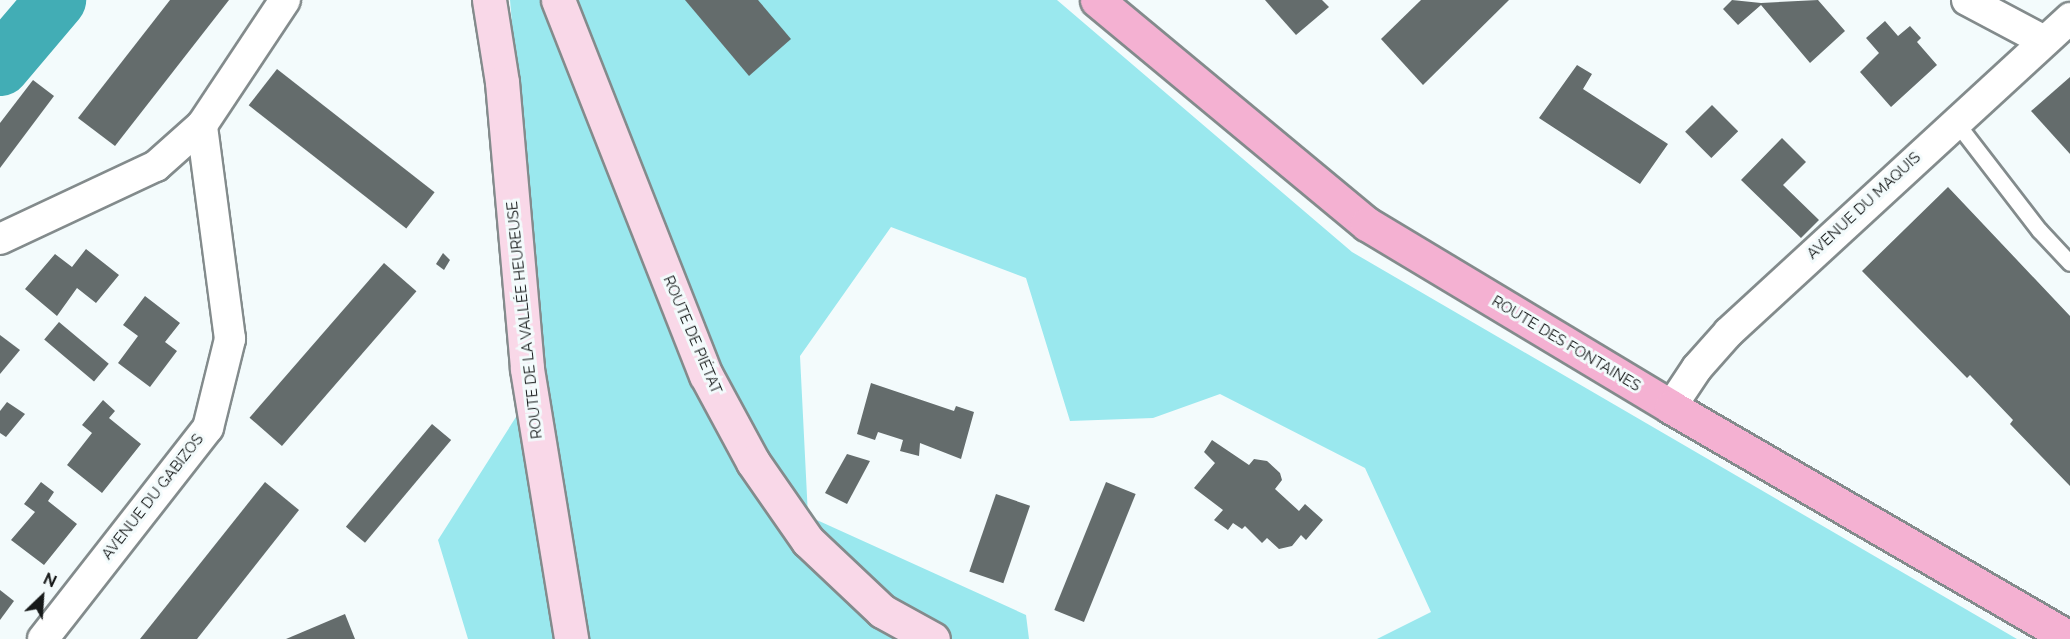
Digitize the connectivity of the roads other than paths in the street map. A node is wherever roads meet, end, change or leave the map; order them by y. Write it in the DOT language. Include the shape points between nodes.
graph roads {
  1 [pos="285,0"];
  2 [pos="489,0"];
  3 [pos="558,0"];
  4 [pos="1097,0"];
  5 [pos="1967,0"];
  6 [pos="2070,18"];
  7 [pos="2044,41"];
  8 [pos="1955,121"];
  9 [pos="202,125"];
  10 [pos="0,239"];
  11 [pos="2070,263"];
  12 [pos="1671,407"];
  13 [pos="43,639"];
  14 [pos="571,639"];
  15 [pos="933,639"];
  16 [pos="2070,639"];
  1 -- 9 [label="street"];
  2 -- 14 [label="street, ROUTE DE LA VALLÉE HEUREUSE" via="502,82 526,369"];
  3 -- 15 [label="street, ROUTE DE PIÉTAT" via="706,375 753,462 808,541 882,610"];
  4 -- 12 [label="main road, ROUTE DES FONTAINES" via="1367,224"];
  5 -- 7 [label="street"];
  6 -- 7 [label="street, AVENUE DU MAQUIS"];
  7 -- 8 [label="street, AVENUE DU MAQUIS"];
  8 -- 11 [label="lane" via="2039,230"];
  8 -- 12 [label="street, AVENUE DU MAQUIS" via="1729,332 1697,368"];
  9 -- 10 [label="street" via="156,166"];
  9 -- 13 [label="street, AVENUE DU GABIZOS" via="230,339 208,428"];
  12 -- 16 [label="main road, ROUTE DES FONTAINES"];
}
